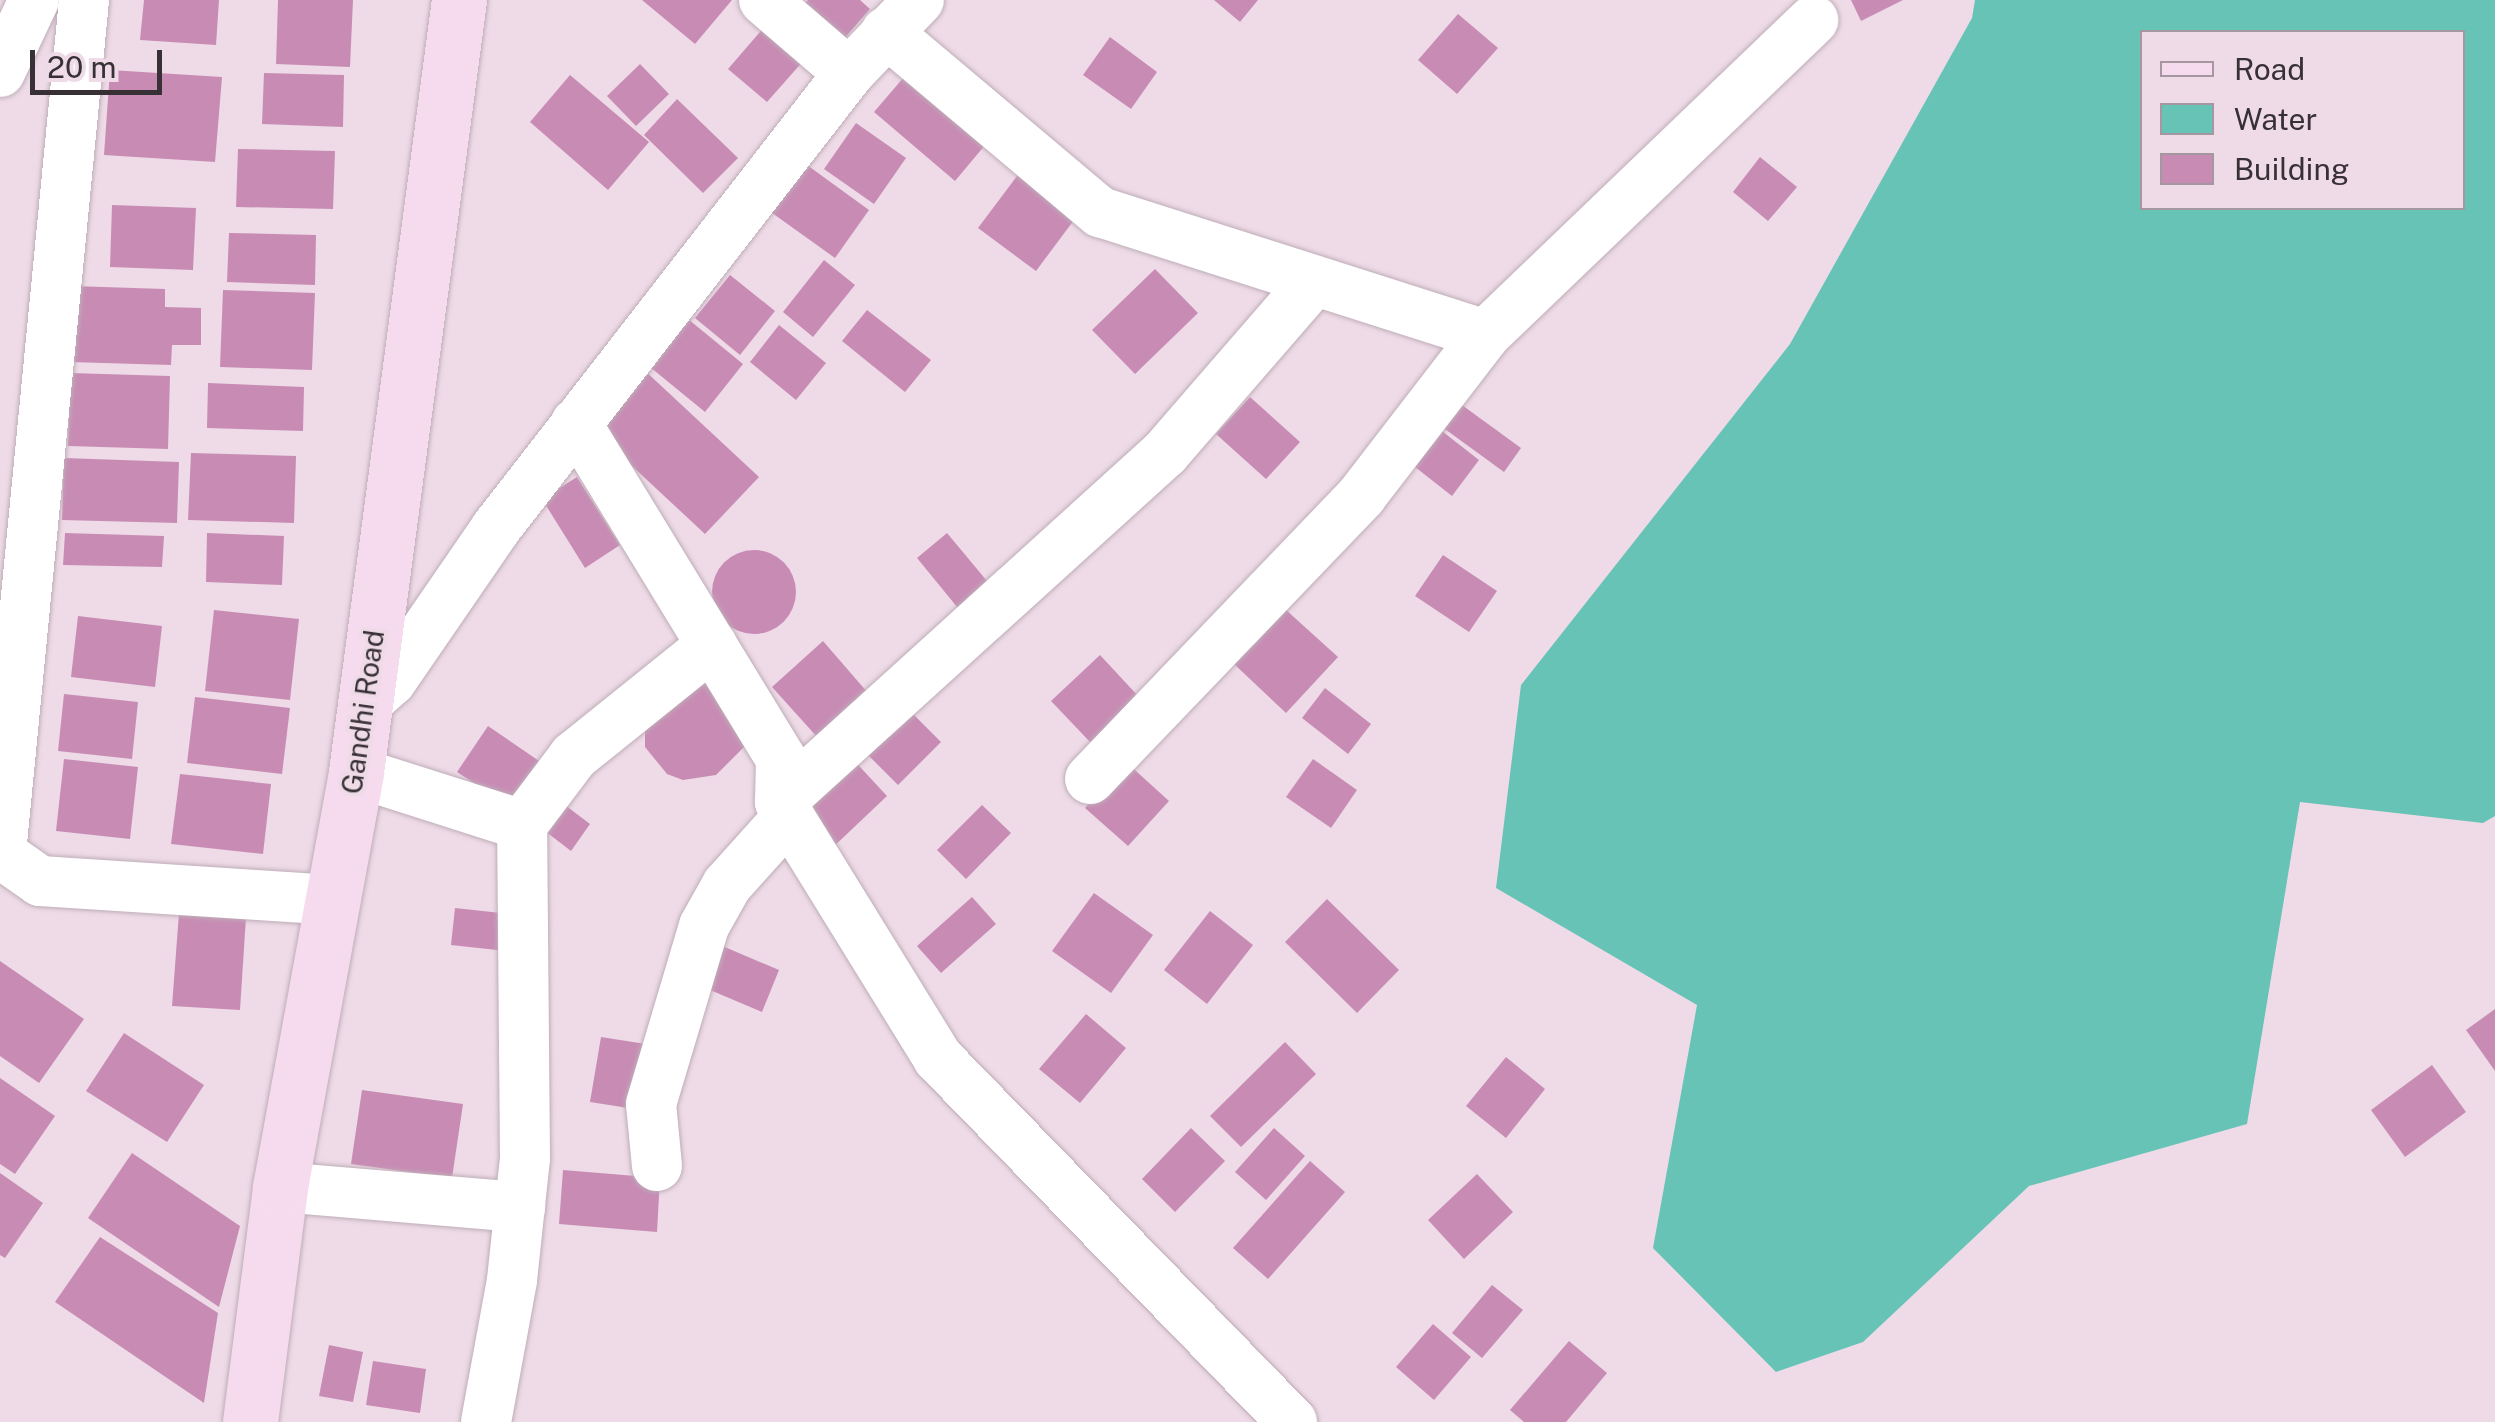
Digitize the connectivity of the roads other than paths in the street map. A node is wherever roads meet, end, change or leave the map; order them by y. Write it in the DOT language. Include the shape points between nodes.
graph roads {
  1 [pos="34,0"];
  2 [pos="84,0"];
  3 [pos="458,0"];
  4 [pos="764,0"];
  5 [pos="902,16"];
  6 [pos="1814,20"];
  7 [pos="0,72"];
  8 [pos="849,73"];
  9 [pos="1314,281"];
  10 [pos="1485,336"];
  11 [pos="576,423"];
  12 [pos="13,595"];
  13 [pos="712,645"];
  14 [pos="364,705"];
  15 [pos="356,772"];
  16 [pos="1090,779"];
  17 [pos="784,809"];
  18 [pos="522,825"];
  19 [pos="0,853"];
  20 [pos="332,900"];
  21 [pos="657,1166"];
  22 [pos="280,1187"];
  23 [pos="520,1207"];
  24 [pos="250,1422"];
  25 [pos="486,1422"];
  26 [pos="1292,1422"];
  1 -- 7 [label="street"];
  2 -- 12 [label="street"];
  3 -- 14 [label="main road, Gandhi Road"];
  4 -- 8 [label="street"];
  5 -- 8 [label="street"];
  5 -- 9 [label="street" via="1100,212"];
  6 -- 10 [label="street"];
  8 -- 11 [label="street"];
  9 -- 10 [label="street"];
  9 -- 17 [label="street" via="1165,453"];
  10 -- 16 [label="street" via="1362,495"];
  11 -- 13 [label="street"];
  11 -- 14 [label="street" via="390,680"];
  12 -- 19 [label="street"];
  13 -- 17 [label="street" via="781,759"];
  13 -- 18 [label="street" via="574,756"];
  14 -- 15 [label="main road, Gandhi Road"];
  15 -- 18 [label="street"];
  15 -- 20 [label="main road, Gandhi Road"];
  17 -- 21 [label="street" via="704,926 651,1104"];
  17 -- 26 [label="street" via="938,1058"];
  18 -- 23 [label="street" via="527,1024"];
  19 -- 20 [label="street" via="40,880"];
  20 -- 22 [label="main road, Gandhi Road"];
  22 -- 23 [label="street"];
  22 -- 24 [label="main road, Gandhi Road"];
  23 -- 25 [label="street"];
}
